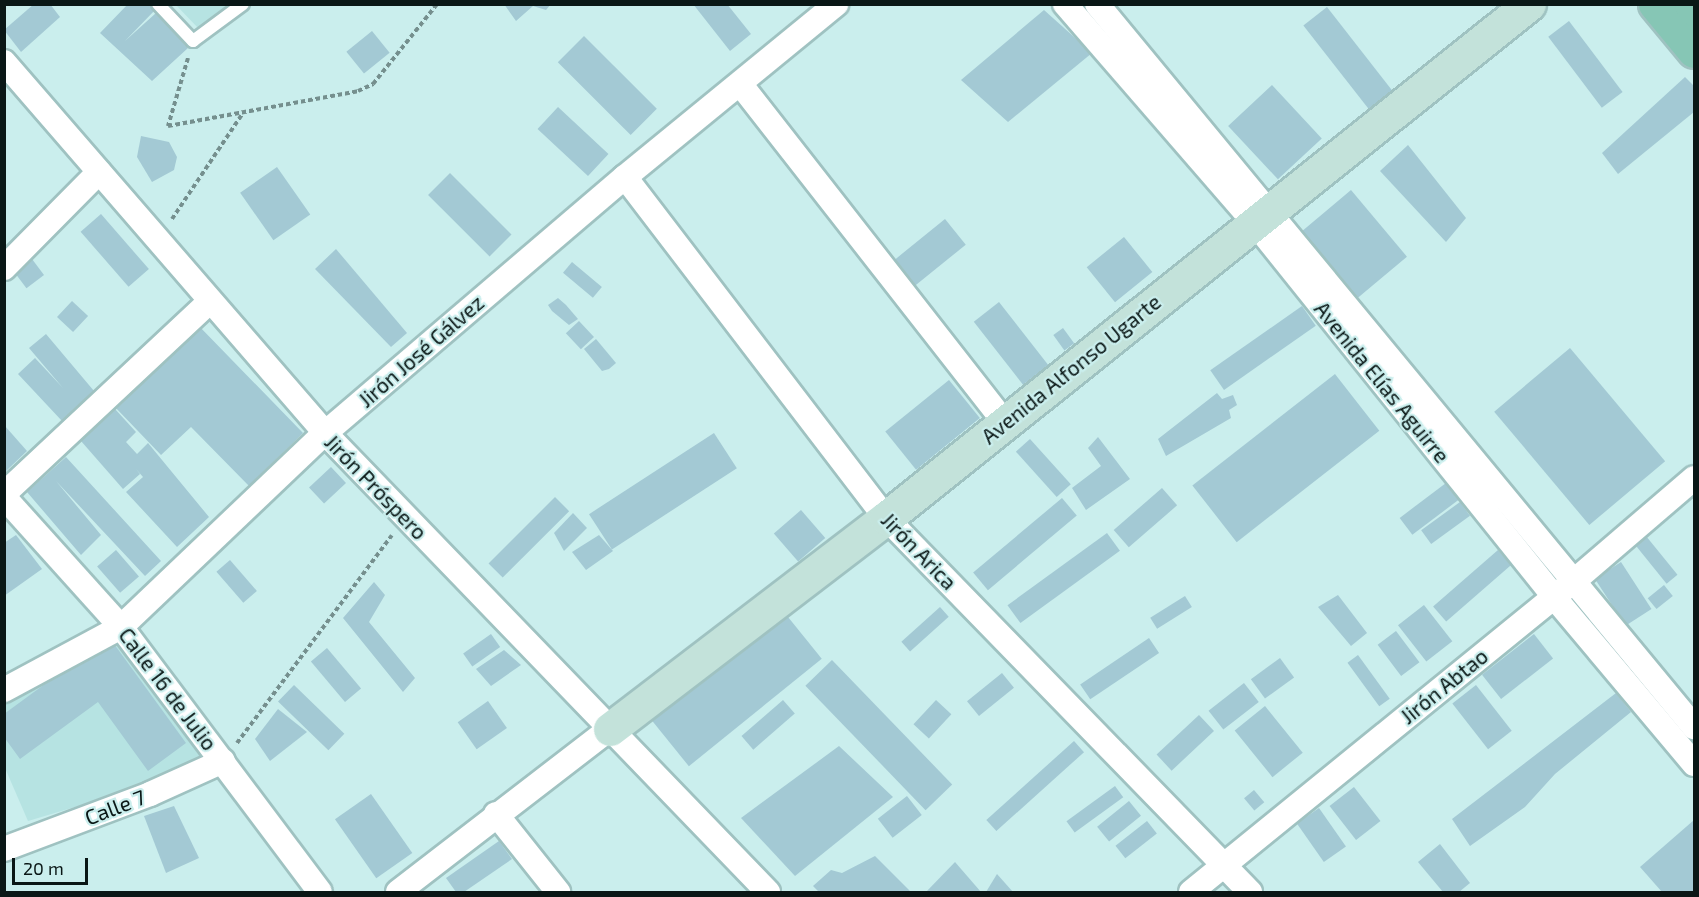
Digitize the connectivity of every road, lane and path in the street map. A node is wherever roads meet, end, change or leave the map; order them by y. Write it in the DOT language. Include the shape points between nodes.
graph roads {
  1 [pos="158,4"];
  2 [pos="243,4"];
  3 [pos="437,4"];
  4 [pos="836,4"];
  5 [pos="1065,4"];
  6 [pos="1096,4"];
  7 [pos="1529,4"];
  8 [pos="1655,4"];
  9 [pos="1691,4"];
  10 [pos="1695,9"];
  11 [pos="193,41"];
  12 [pos="1695,51"];
  13 [pos="4,62"];
  14 [pos="741,86"];
  15 [pos="243,112"];
  16 [pos="99,172"];
  17 [pos="625,177"];
  18 [pos="1261,216"];
  19 [pos="158,242"];
  20 [pos="4,268"];
  21 [pos="208,302"];
  22 [pos="1004,423"];
  23 [pos="326,433"];
  24 [pos="1695,478"];
  25 [pos="4,495"];
  26 [pos="405,518"];
  27 [pos="886,518"];
  28 [pos="1574,581"];
  29 [pos="1554,597"];
  30 [pos="121,627"];
  31 [pos="4,690"];
  32 [pos="1695,727"];
  33 [pos="610,729"];
  34 [pos="223,761"];
  35 [pos="1695,764"];
  36 [pos="496,814"];
  37 [pos="4,849"];
  38 [pos="1224,865"];
  39 [pos="320,892"];
  40 [pos="398,892"];
  41 [pos="558,892"];
  42 [pos="768,892"];
  43 [pos="1191,892"];
  44 [pos="1250,892"];
  1 -- 11 [label="lane"];
  2 -- 11 [label="lane"];
  3 -- 15 [label="path" via="373,84 358,91"];
  4 -- 14 [label="street, Jirón José Gálvez"];
  5 -- 18 [label="street, Avenida Elías Aguirre"];
  6 -- 18 [label="street, Avenida Elías Aguirre"];
  7 -- 18 [label="main road, Avenida Alfonso Ugarte"];
  8 -- 12 [label="main road"];
  9 -- 10 [label="main road"];
  11 -- 15 [label="path" via="168,126"];
  13 -- 16 [label="street, Jirón Próspero"];
  14 -- 17 [label="street, Jirón José Gálvez"];
  14 -- 22 [label="street"];
  15 -- 19 [label="path"];
  16 -- 19 [label="street, Jirón Próspero"];
  16 -- 20 [label="street"];
  17 -- 23 [label="street, Jirón José Gálvez"];
  17 -- 27 [label="street, Jirón Arica"];
  18 -- 22 [label="main road, Avenida Alfonso Ugarte"];
  18 -- 28 [label="street, Avenida Elías Aguirre"];
  18 -- 29 [label="street, Avenida Elías Aguirre"];
  19 -- 21 [label="street, Jirón Próspero"];
  21 -- 23 [label="street, Jirón Próspero"];
  21 -- 25 [label="street"];
  22 -- 27 [label="main road, Avenida Alfonso Ugarte"];
  23 -- 26 [label="street, Jirón Próspero"];
  23 -- 30 [label="street, Jirón José Gálvez"];
  24 -- 28 [label="street, Jirón Abtao"];
  25 -- 30 [label="street, Calle 16 de Julio"];
  26 -- 33 [label="street, Jirón Próspero"];
  26 -- 34 [label="path"];
  27 -- 33 [label="main road, Avenida Alfonso Ugarte"];
  27 -- 38 [label="street, Jirón Arica"];
  28 -- 29 [label="street, Jirón Abtao"];
  28 -- 32 [label="street, Avenida Elías Aguirre"];
  29 -- 35 [label="street, Avenida Elías Aguirre"];
  29 -- 38 [label="street, Jirón Abtao"];
  30 -- 31 [label="street, Jirón José Gálvez"];
  30 -- 34 [label="street, Calle 16 de Julio"];
  33 -- 36 [label="street"];
  33 -- 42 [label="street, Jirón Próspero"];
  34 -- 37 [label="street, Calle 7" via="150,794"];
  34 -- 39 [label="street, Calle 16 de Julio"];
  36 -- 40 [label="street"];
  36 -- 41 [label="street"];
  38 -- 43 [label="street, Jirón Abtao"];
  38 -- 44 [label="street, Jirón Arica"];
}
